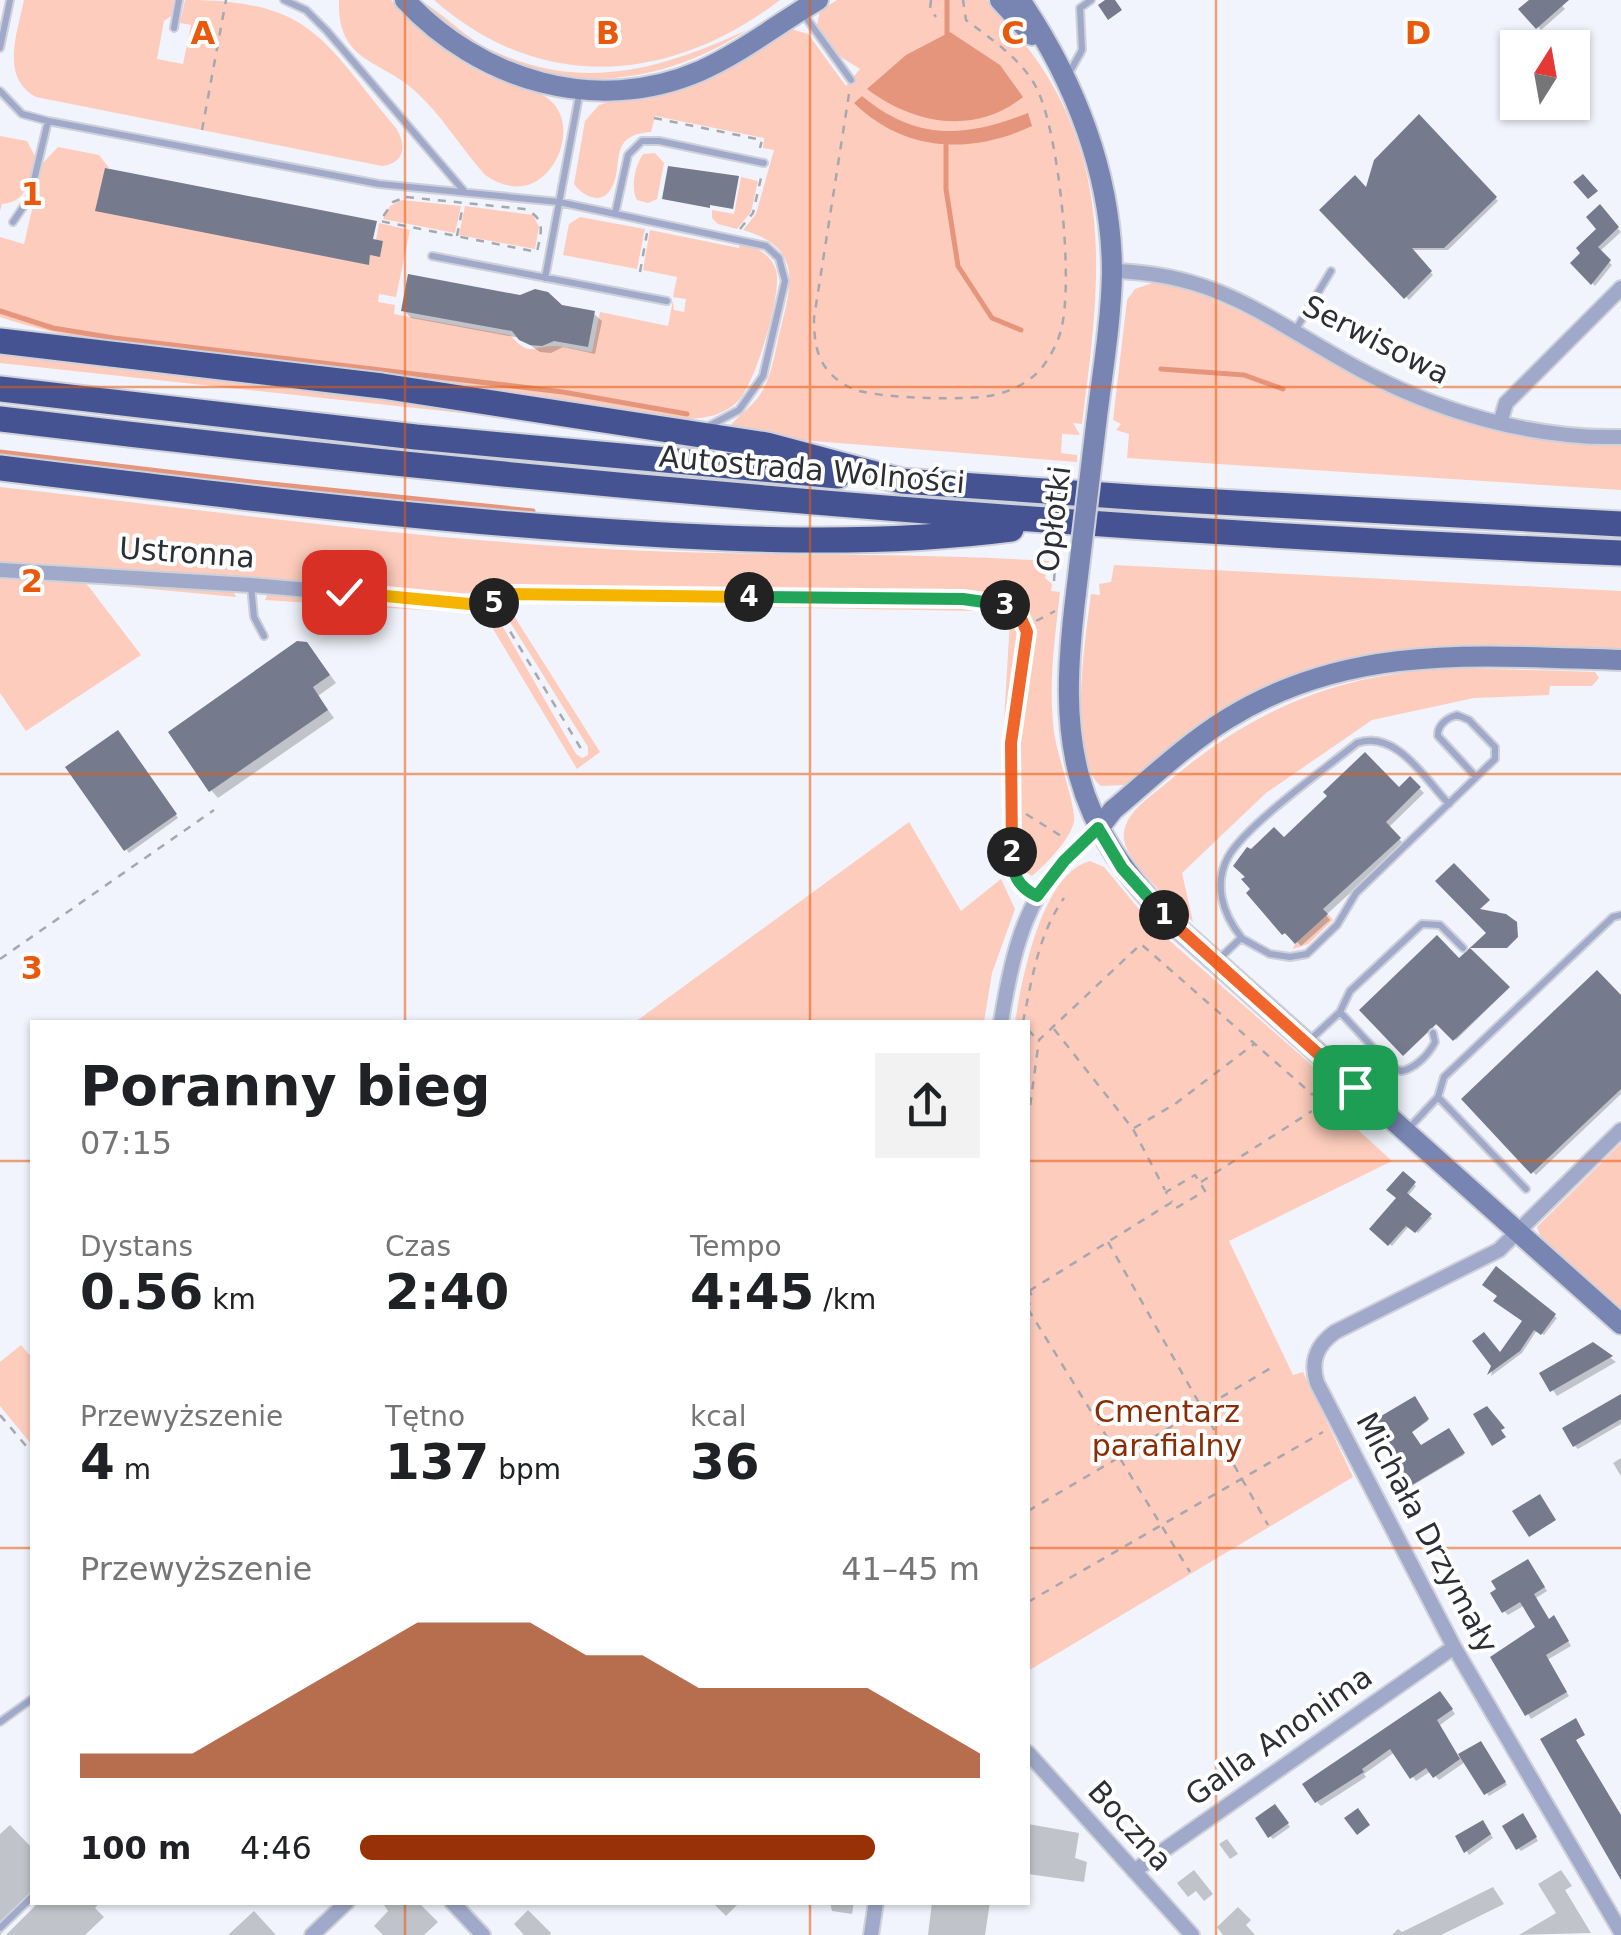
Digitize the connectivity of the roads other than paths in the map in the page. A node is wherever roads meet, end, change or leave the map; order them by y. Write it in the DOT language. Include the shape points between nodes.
graph roads {
  1 [pos="10,0"];
  2 [pos="179,0"];
  3 [pos="284,0"];
  4 [pos="405,0"];
  5 [pos="1000,0"];
  6 [pos="1020,0"];
  7 [pos="1091,0"];
  8 [pos="805,4"];
  9 [pos="174,28"];
  10 [pos="0,48"];
  11 [pos="1054,59"];
  12 [pos="851,80"];
  13 [pos="1066,80"];
  14 [pos="581,90"];
  15 [pos="0,92"];
  16 [pos="48,121"];
  17 [pos="764,162"];
  18 [pos="465,192"];
  19 [pos="559,202"];
  20 [pos="615,214"];
  21 [pos="13,222"];
  22 [pos="432,256"];
  23 [pos="1331,271"];
  24 [pos="1112,272"];
  25 [pos="545,278"];
  26 [pos="1621,288"];
  27 [pos="667,301"];
  28 [pos="0,326"];
  29 [pos="1295,330"];
  30 [pos="0,341"];
  31 [pos="85,351"];
  32 [pos="0,389"];
  33 [pos="0,419"];
  34 [pos="1500,423"];
  35 [pos="677,432"];
  36 [pos="1621,437"];
  37 [pos="0,468"];
  38 [pos="902,481"];
  39 [pos="1066,523"];
  40 [pos="1616,524"];
  41 [pos="1621,553"];
  42 [pos="0,570"];
  43 [pos="251,585"];
  44 [pos="490,606"];
  45 [pos="264,636"];
  46 [pos="1621,660"];
  47 [pos="1476,777"];
  48 [pos="1449,804"];
  49 [pos="1098,828"];
  50 [pos="1037,896"];
  51 [pos="1621,915"];
  52 [pos="1241,938"];
  53 [pos="1463,948"];
  54 [pos="1216,962"];
  55 [pos="1340,1012"];
  56 [pos="1002,1020"];
  57 [pos="1432,1033"];
  58 [pos="1306,1044"];
  59 [pos="1348,1080"];
  60 [pos="1438,1097"];
  61 [pos="1321,1105"];
  62 [pos="1621,1130"];
  63 [pos="1405,1132"];
  64 [pos="1526,1190"];
  65 [pos="1516,1238"];
  66 [pos="1621,1324"];
  67 [pos="1454,1647"];
  68 [pos="30,1700"];
  69 [pos="0,1722"];
  70 [pos="1030,1755"];
  71 [pos="1134,1871"];
  72 [pos="30,1899"];
  73 [pos="344,1905"];
  74 [pos="455,1905"];
  75 [pos="876,1905"];
  76 [pos="0,1928"];
  77 [pos="1620,1928"];
  78 [pos="312,1935"];
  79 [pos="483,1935"];
  80 [pos="871,1935"];
  81 [pos="1192,1935"];
  1 -- 10 [label="lane"];
  2 -- 9 [label="lane"];
  3 -- 18 [label="lane" via="327,31"];
  4 -- 14 [label="street" via="478,60 534,82"];
  5 -- 11 [label="street, Opłotki"];
  6 -- 11 [label="street, Opłotki"];
  7 -- 13 [label="lane" via="1080,8 1082,50"];
  8 -- 12 [label="lane"];
  8 -- 14 [label="street" via="722,60 676,80"];
  11 -- 13 [label="street, Opłotki"];
  13 -- 24 [label="street, Opłotki" via="1099,168"];
  14 -- 19 [label="lane"];
  15 -- 16 [label="lane" via="22,114"];
  16 -- 18 [label="lane" via="379,184"];
  16 -- 21 [label="lane" via="30,197"];
  17 -- 20 [label="lane" via="642,141 628,155"];
  18 -- 19 [label="lane"];
  19 -- 20 [label="lane"];
  19 -- 25 [label="lane"];
  20 -- 35 [label="lane" via="756,242 774,252 785,272 763,376 749,400 718,423"];
  22 -- 25 [label="lane"];
  23 -- 29 [label="lane"];
  24 -- 29 [label="street, Serwisowa" via="1207,285"];
  24 -- 49 [label="street, Opłotki, bridge" via="1068,600 1068,724"];
  25 -- 27 [label="lane"];
  26 -- 34 [label="street" via="1506,403"];
  28 -- 31 [label="highway"];
  29 -- 34 [label="street, Serwisowa" via="1411,394"];
  30 -- 31 [label="highway"];
  31 -- 35 [label="highway" via="382,386"];
  32 -- 38 [label="highway, Autostrada Wolności" via="416,437"];
  33 -- 39 [label="highway, Autostrada Wolności" via="586,484"];
  34 -- 36 [label="street, Serwisowa"];
  35 -- 38 [label="highway" via="768,445"];
  37 -- 39 [label="highway" via="476,521 697,538 934,539"];
  38 -- 40 [label="highway"];
  39 -- 41 [label="highway, Autostrada Wolności"];
  42 -- 43 [label="street, Ustronna"];
  43 -- 44 [label="street, Ustronna"];
  43 -- 45 [label="lane"];
  44 -- 50 [label="lane" via="508,594 963,599 1006,605 1025,624 1026,653 1011,743 1014,877"];
  46 -- 49 [label="street" via="1418,656 1316,678 1223,722"];
  47 -- 47 [label="lane" via="1497,752 1466,718 1451,717 1438,736"];
  47 -- 48 [label="lane"];
  48 -- 52 [label="lane" via="1356,893 1308,954 1270,954"];
  48 -- 52 [label="lane" via="1392,744 1357,742 1227,859 1221,898"];
  49 -- 50 [label="street"];
  49 -- 54 [label="street, Opłotki" via="1146,896"];
  50 -- 56 [label="street" via="1020,937"];
  51 -- 60 [label="lane" via="1444,1077"];
  52 -- 54 [label="lane"];
  53 -- 55 [label="lane" via="1440,924 1422,924 1350,991"];
  54 -- 58 [label="street, Opłotki"];
  55 -- 57 [label="lane" via="1401,1072 1429,1052"];
  55 -- 58 [label="lane"];
  58 -- 59 [label="street, Opłotki"];
  59 -- 61 [label="lane"];
  59 -- 63 [label="street, Opłotki"];
  60 -- 63 [label="lane"];
  60 -- 64 [label="lane"];
  62 -- 65 [label="street"];
  63 -- 65 [label="street, Opłotki"];
  65 -- 66 [label="street, Opłotki"];
  65 -- 67 [label="street, Michała Drzymały" via="1335,1332 1320,1345 1314,1365 1317,1383"];
  67 -- 71 [label="street, Galla Anonima"];
  67 -- 77 [label="street, Michała Drzymały"];
  68 -- 69 [label="lane"];
  70 -- 71 [label="street, Boczna"];
  71 -- 81 [label="street, Boczna"];
  72 -- 76 [label="lane"];
  73 -- 78 [label="street"];
  74 -- 79 [label="street"];
  75 -- 80 [label="street"];
}
